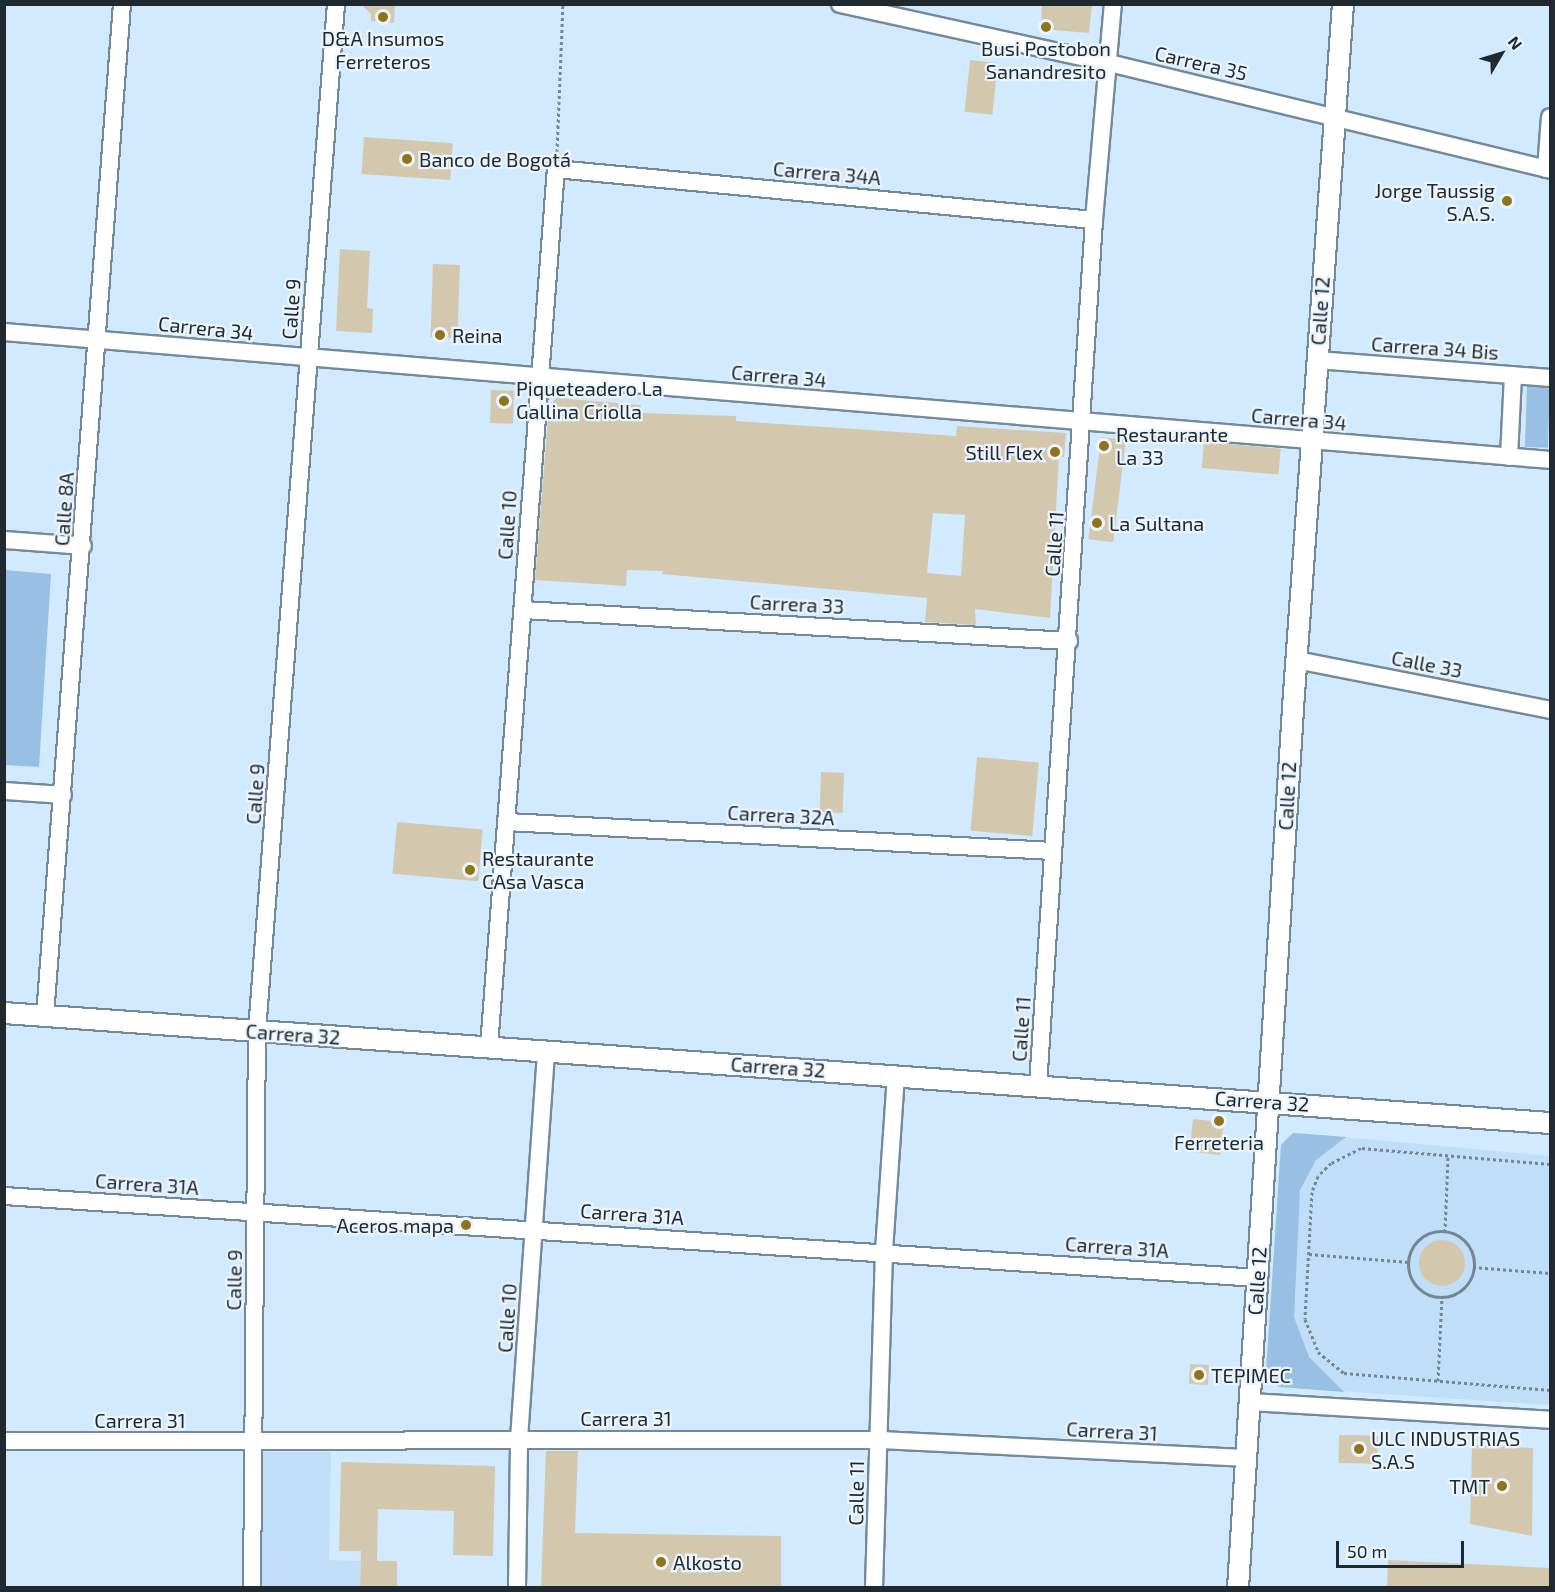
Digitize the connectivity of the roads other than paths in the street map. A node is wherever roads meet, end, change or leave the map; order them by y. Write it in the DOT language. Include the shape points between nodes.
graph roads {
  1 [pos="122,4"];
  2 [pos="336,4"];
  3 [pos="840,4"];
  4 [pos="1113,4"];
  5 [pos="1343,4"];
  6 [pos="1109,63"];
  7 [pos="1334,116"];
  8 [pos="1551,117"];
  9 [pos="556,169"];
  10 [pos="1548,170"];
  11 [pos="1094,220"];
  12 [pos="4,332"];
  13 [pos="98,339"];
  14 [pos="309,360"];
  15 [pos="1317,360"];
  16 [pos="1514,375"];
  17 [pos="538,377"];
  18 [pos="1551,378"];
  19 [pos="1082,422"];
  20 [pos="1311,441"];
  21 [pos="1509,457"];
  22 [pos="1551,460"];
  23 [pos="4,540"];
  24 [pos="83,546"];
  25 [pos="523,610"];
  26 [pos="1069,641"];
  27 [pos="1296,660"];
  28 [pos="1551,710"];
  29 [pos="4,791"];
  30 [pos="63,795"];
  31 [pos="507,822"];
  32 [pos="1053,851"];
  33 [pos="4,1013"];
  34 [pos="45,1016"];
  35 [pos="257,1031"];
  36 [pos="489,1047"];
  37 [pos="546,1052"];
  38 [pos="896,1076"];
  39 [pos="1038,1086"];
  40 [pos="1268,1101"];
  41 [pos="1551,1123"];
  42 [pos="4,1196"];
  43 [pos="256,1212"];
  44 [pos="534,1229"];
  45 [pos="884,1251"];
  46 [pos="1257,1278"];
  47 [pos="1250,1402"];
  48 [pos="1551,1420"];
  49 [pos="519,1438"];
  50 [pos="254,1440"];
  51 [pos="878,1440"];
  52 [pos="4,1441"];
  53 [pos="1246,1458"];
  54 [pos="252,1587"];
  55 [pos="517,1587"];
  56 [pos="874,1587"];
  57 [pos="1238,1587"];
  1 -- 13 [label="street, Calle 8A"];
  2 -- 14 [label="street, Calle 9"];
  3 -- 6 [label="street, Carrera 35"];
  4 -- 6 [label="street, Calle 11"];
  5 -- 7 [label="street, Calle 12"];
  6 -- 7 [label="street, Carrera 35"];
  6 -- 11 [label="street, Calle 11"];
  7 -- 10 [label="street, Carrera 35"];
  7 -- 15 [label="street, Calle 12"];
  8 -- 10 [label="street"];
  9 -- 11 [label="street, Carrera 34A"];
  9 -- 17 [label="street, Calle 10"];
  11 -- 19 [label="street, Calle 11"];
  12 -- 13 [label="street, Carrera 34"];
  13 -- 14 [label="street, Carrera 34"];
  13 -- 24 [label="street, Calle 8A"];
  14 -- 17 [label="street, Carrera 34"];
  14 -- 35 [label="street, Calle 9"];
  15 -- 16 [label="street, Carrera 34 Bis"];
  15 -- 20 [label="street, Calle 12"];
  16 -- 18 [label="street, Carrera 34 Bis"];
  16 -- 21 [label="street"];
  17 -- 19 [label="street, Carrera 34"];
  17 -- 25 [label="street, Calle 10"];
  19 -- 20 [label="street, Carrera 34"];
  19 -- 26 [label="street, Calle 11"];
  20 -- 21 [label="street, Carrera 34"];
  20 -- 27 [label="street, Calle 12"];
  21 -- 22 [label="street, Carrera 34"];
  23 -- 24 [label="street"];
  24 -- 30 [label="street, Calle 8A"];
  25 -- 26 [label="street, Carrera 33"];
  25 -- 31 [label="street, Calle 10"];
  26 -- 32 [label="street, Calle 11"];
  27 -- 28 [label="street, Calle 33"];
  27 -- 40 [label="street, Calle 12"];
  29 -- 30 [label="street"];
  30 -- 34 [label="street, Calle 8A"];
  31 -- 32 [label="street, Carrera 32A"];
  31 -- 36 [label="street, Calle 10"];
  32 -- 39 [label="street, Calle 11"];
  33 -- 34 [label="street, Carrera 32"];
  34 -- 35 [label="street, Carrera 32"];
  35 -- 36 [label="street, Carrera 32"];
  35 -- 43 [label="street, Calle 9"];
  36 -- 37 [label="street, Carrera 32"];
  37 -- 38 [label="street, Carrera 32"];
  37 -- 44 [label="street, Calle 10"];
  38 -- 39 [label="street, Carrera 32"];
  38 -- 45 [label="street, Calle 11"];
  39 -- 40 [label="street, Carrera 32"];
  40 -- 41 [label="street, Carrera 32"];
  40 -- 46 [label="street, Calle 12"];
  42 -- 43 [label="street, Carrera 31A"];
  43 -- 44 [label="street, Carrera 31A"];
  43 -- 50 [label="street, Calle 9"];
  44 -- 45 [label="street, Carrera 31A"];
  44 -- 49 [label="street, Calle 10"];
  45 -- 46 [label="street, Carrera 31A"];
  45 -- 51 [label="street, Calle 11"];
  46 -- 47 [label="street, Calle 12"];
  47 -- 48 [label="street"];
  47 -- 53 [label="street, Calle 12"];
  49 -- 50 [label="street, Carrera 31"];
  49 -- 51 [label="street, Carrera 31"];
  49 -- 55 [label="street, Calle 10"];
  50 -- 52 [label="street, Carrera 31"];
  50 -- 54 [label="street, Calle 9"];
  51 -- 53 [label="street, Carrera 31"];
  51 -- 56 [label="street, Calle 11"];
  53 -- 57 [label="street, Calle 12"];
}
